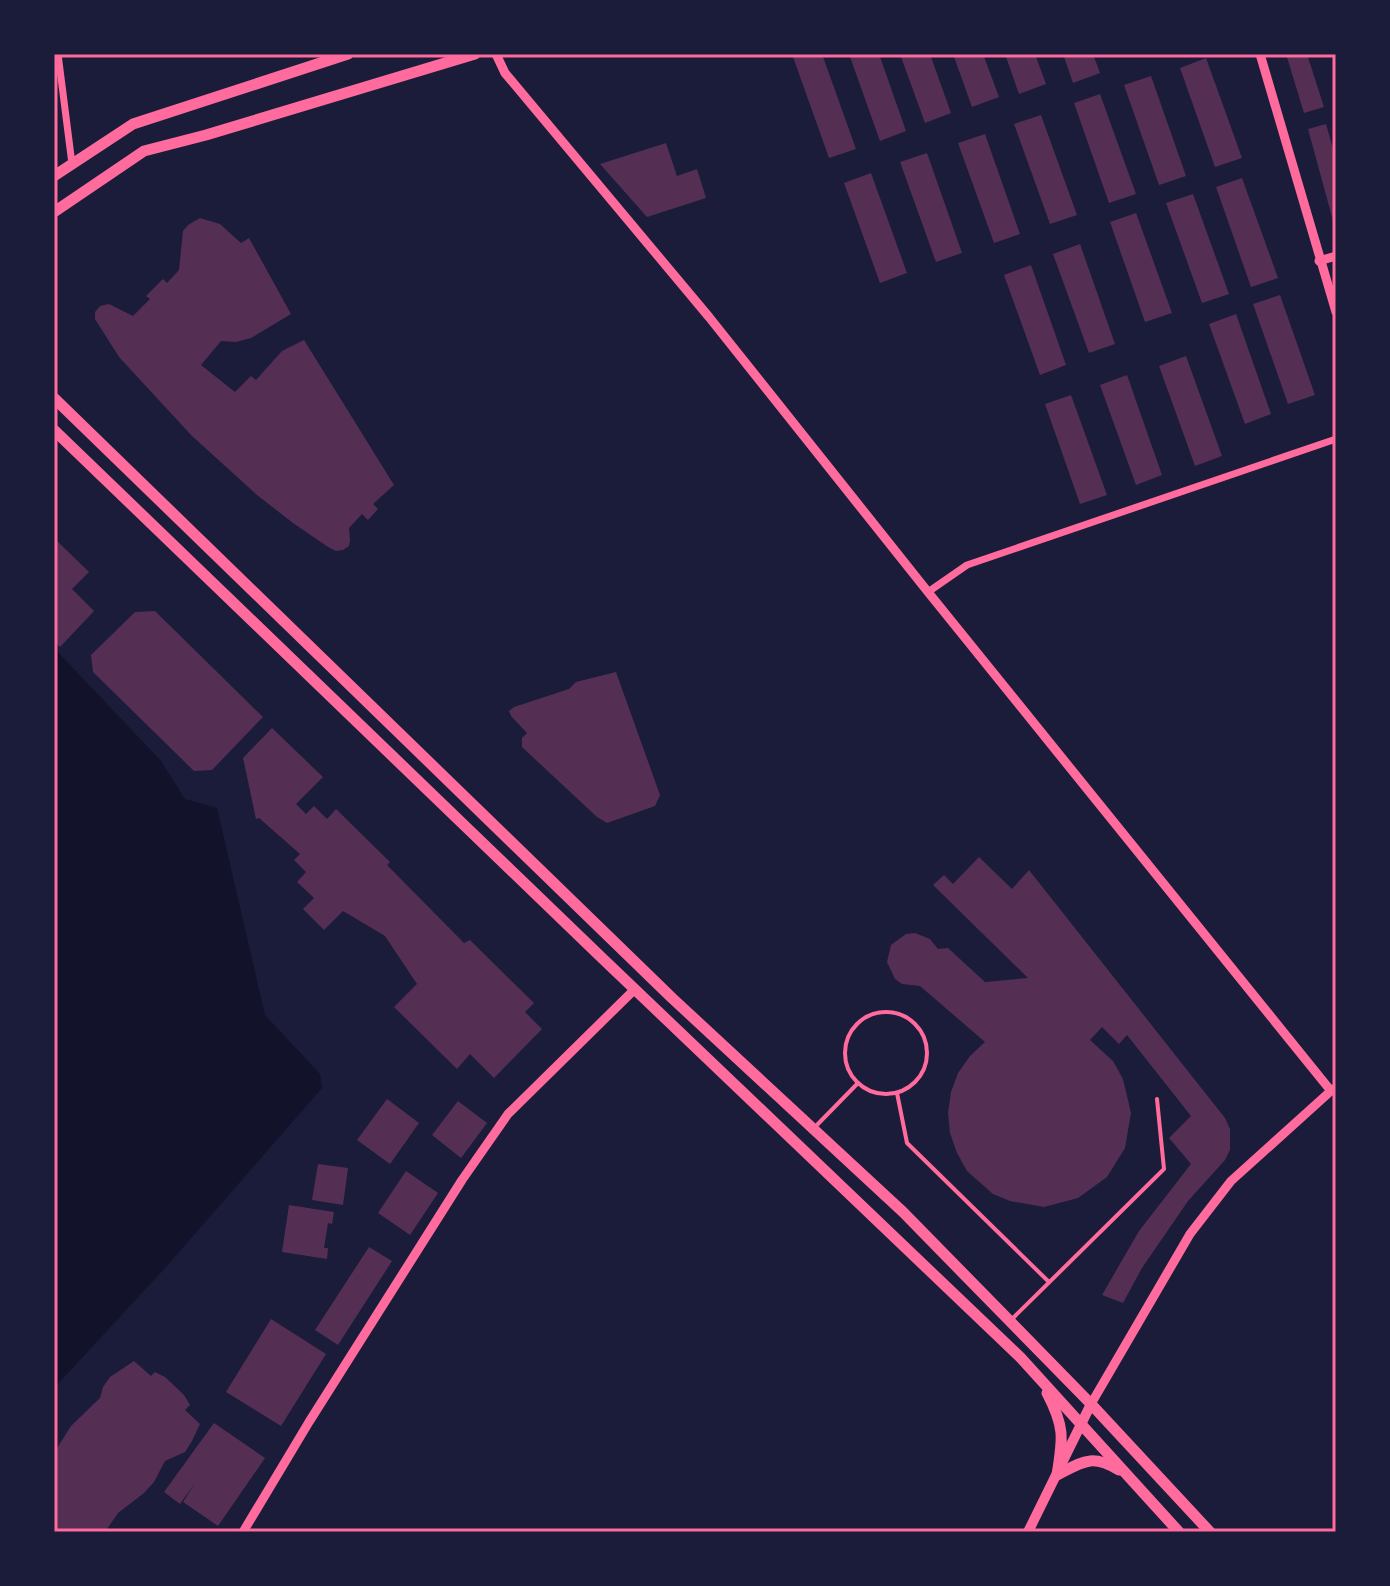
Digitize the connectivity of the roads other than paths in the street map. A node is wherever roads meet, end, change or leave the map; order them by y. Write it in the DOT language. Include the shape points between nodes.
graph roads {
  1 [pos="58,54"];
  2 [pos="348,54"];
  3 [pos="475,54"];
  4 [pos="496,54"];
  5 [pos="1260,54"];
  6 [pos="72,164"];
  7 [pos="54,176"];
  8 [pos="54,212"];
  9 [pos="1336,256"];
  10 [pos="1319,261"];
  11 [pos="1336,312"];
  12 [pos="54,398"];
  13 [pos="54,430"];
  14 [pos="1336,439"];
  15 [pos="928,592"];
  16 [pos="635,989"];
  17 [pos="858,1083"];
  18 [pos="1334,1092"];
  19 [pos="897,1093"];
  20 [pos="1157,1099"];
  21 [pos="813,1129"];
  22 [pos="1049,1282"];
  23 [pos="1010,1321"];
  24 [pos="1020,1357"];
  25 [pos="1091,1404"];
  26 [pos="1082,1424"];
  27 [pos="1057,1475"];
  28 [pos="1128,1475"];
  29 [pos="243,1532"];
  30 [pos="1028,1532"];
  31 [pos="1179,1532"];
  32 [pos="1210,1532"];
  1 -- 6 [label="street"];
  2 -- 6 [label="main road" via="133,124"];
  3 -- 8 [label="main road" via="144,151"];
  4 -- 15 [label="street" via="505,73"];
  5 -- 10 [label="street"];
  6 -- 7 [label="main road"];
  9 -- 10 [label="street"];
  10 -- 11 [label="street"];
  12 -- 21 [label="main road"];
  13 -- 16 [label="main road"];
  14 -- 15 [label="street" via="967,565"];
  15 -- 18 [label="street"];
  16 -- 24 [label="main road"];
  16 -- 29 [label="street" via="508,1114"];
  17 -- 19 [label="lane" via="870,1091"];
  17 -- 19 [label="lane" via="846,1058 851,1033 870,1016 895,1013 917,1026 927,1051 920,1077"];
  17 -- 21 [label="lane"];
  18 -- 25 [label="street" via="1231,1181 1190,1234"];
  19 -- 22 [label="lane" via="907,1143"];
  20 -- 22 [label="lane" via="1164,1169"];
  21 -- 23 [label="main road"];
  22 -- 23 [label="lane"];
  23 -- 25 [label="main road"];
  24 -- 26 [label="main road"];
  24 -- 27 [label="main road" via="1058,1413 1063,1437"];
  25 -- 26 [label="main road"];
  25 -- 32 [label="main road"];
  26 -- 27 [label="main road"];
  26 -- 28 [label="main road"];
  27 -- 28 [label="main road" via="1100,1459"];
  27 -- 30 [label="main road"];
  28 -- 31 [label="main road"];
}
